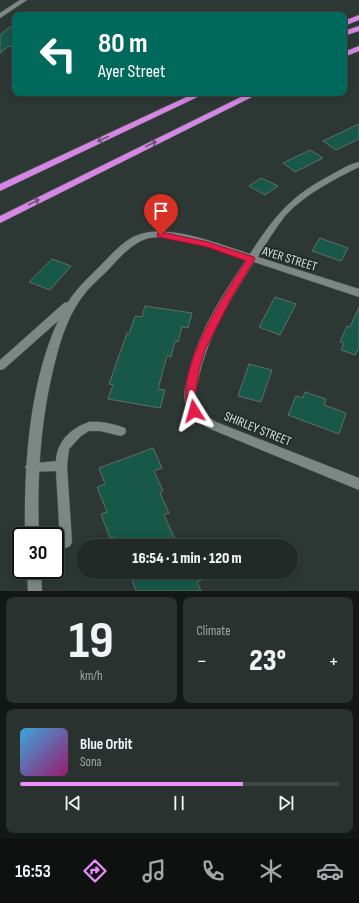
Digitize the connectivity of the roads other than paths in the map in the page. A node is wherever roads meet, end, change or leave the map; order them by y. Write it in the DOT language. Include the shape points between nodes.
graph roads {
  1 [pos="24,0"];
  2 [pos="0,16"];
  3 [pos="359,17"];
  4 [pos="347,23"];
  5 [pos="359,28"];
  6 [pos="347,33"];
  7 [pos="359,48"];
  8 [pos="347,54"];
  9 [pos="196,96"];
  10 [pos="250,96"];
  11 [pos="359,164"];
  12 [pos="0,188"];
  13 [pos="0,220"];
  14 [pos="251,259"];
  15 [pos="359,293"];
  16 [pos="73,302"];
  17 [pos="0,366"];
  18 [pos="121,431"];
  19 [pos="61,466"];
  20 [pos="31,467"];
  21 [pos="359,484"];
  22 [pos="32,527"];
  23 [pos="66,542"];
  24 [pos="34,579"];
  25 [pos="35,591"];
  1 -- 2 [label="street"];
  3 -- 4 [label="highway"];
  5 -- 6 [label="highway"];
  7 -- 8 [label="highway"];
  9 -- 12 [label="highway, one-way"];
  13 -- 10 [label="highway, one-way"];
  11 -- 14 [label="street, SHIRLEY STREET" via="313,189 287,209"];
  14 -- 15 [label="street, AYER STREET"];
  14 -- 16 [label="street, AYER STREET" via="187,239 149,235 137,239 118,254"];
  14 -- 21 [label="street, SHIRLEY STREET" via="229,294 200,350 190,398 194,411 212,425"];
  16 -- 17 [label="street"];
  16 -- 20 [label="street" via="61,325 45,379"];
  18 -- 19 [label="lane" via="94,426 79,429 62,448"];
  19 -- 20 [label="lane"];
  19 -- 23 [label="lane"];
  20 -- 22 [label="street"];
  24 -- 25 [label="street"];
}
